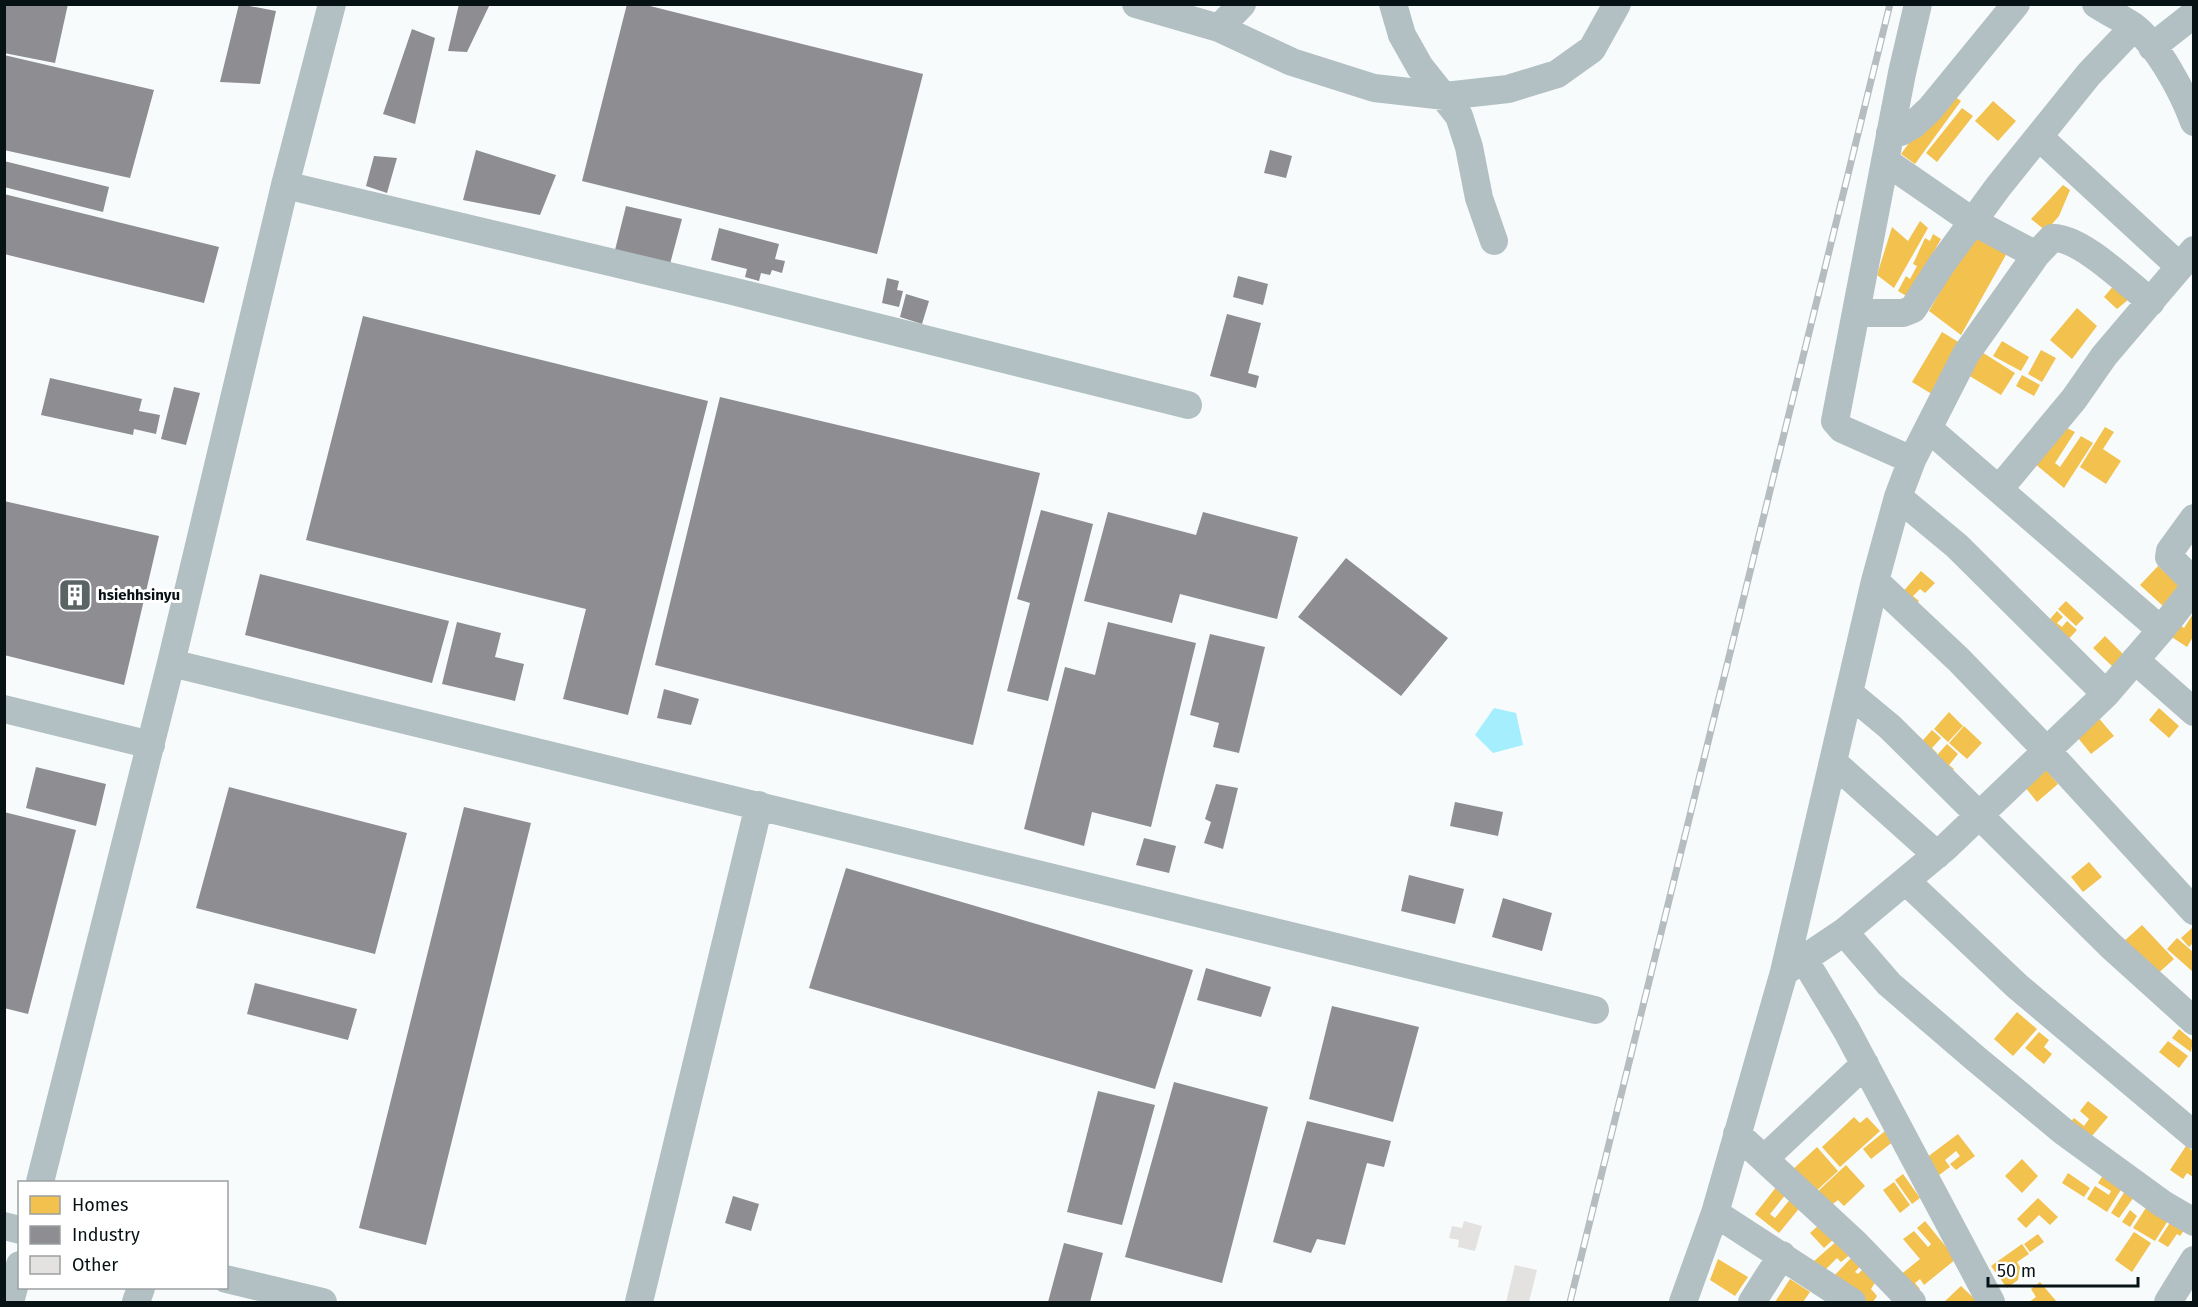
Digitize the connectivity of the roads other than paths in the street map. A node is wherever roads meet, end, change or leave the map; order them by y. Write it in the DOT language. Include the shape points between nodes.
graph roads {
  1 [pos="332,4"];
  2 [pos="1136,4"];
  3 [pos="1242,4"];
  4 [pos="1393,4"];
  5 [pos="1617,4"];
  6 [pos="1918,4"];
  7 [pos="2016,4"];
  8 [pos="2096,4"];
  9 [pos="2193,15"];
  10 [pos="1219,28"];
  11 [pos="2143,37"];
  12 [pos="1445,96"];
  13 [pos="2193,122"];
  14 [pos="1890,133"];
  15 [pos="2039,136"];
  16 [pos="1886,161"];
  17 [pos="285,185"];
  18 [pos="1972,221"];
  19 [pos="1494,240"];
  20 [pos="2036,255"];
  21 [pos="2186,258"];
  22 [pos="2151,302"];
  23 [pos="1857,313"];
  24 [pos="1188,405"];
  25 [pos="1929,429"];
  26 [pos="1912,460"];
  27 [pos="2000,488"];
  28 [pos="1898,497"];
  29 [pos="2193,518"];
  30 [pos="1875,581"];
  31 [pos="2193,582"];
  32 [pos="2193,588"];
  33 [pos="2160,630"];
  34 [pos="2135,660"];
  35 [pos="171,663"];
  36 [pos="1849,693"];
  37 [pos="2106,694"];
  38 [pos="4,709"];
  39 [pos="2193,712"];
  40 [pos="151,745"];
  41 [pos="2047,751"];
  42 [pos="1833,762"];
  43 [pos="759,805"];
  44 [pos="1980,815"];
  45 [pos="1937,855"];
  46 [pos="1906,881"];
  47 [pos="2193,910"];
  48 [pos="1844,932"];
  49 [pos="1794,967"];
  50 [pos="1595,1010"];
  51 [pos="2193,1021"];
  52 [pos="1865,1064"];
  53 [pos="1737,1134"];
  54 [pos="2193,1135"];
  55 [pos="1764,1159"];
  56 [pos="40,1181"];
  57 [pos="1715,1213"];
  58 [pos="2193,1222"];
  59 [pos="1782,1255"];
  60 [pos="2193,1260"];
  61 [pos="18,1272"];
  62 [pos="228,1279"];
  63 [pos="1845,1301"];
  64 [pos="10,1302"];
  65 [pos="323,1302"];
  66 [pos="639,1302"];
  67 [pos="1683,1302"];
  68 [pos="1752,1302"];
  69 [pos="1912,1302"];
  70 [pos="1991,1302"];
  71 [pos="2168,1302"];
  1 -- 17 [label="street"];
  2 -- 10 [label="street"];
  3 -- 10 [label="street"];
  4 -- 12 [label="street" via="1420,67"];
  5 -- 12 [label="street" via="1592,49 1557,74 1508,89"];
  6 -- 14 [label="street"];
  7 -- 14 [label="street" via="1930,109 1914,125"];
  8 -- 11 [label="street"];
  9 -- 11 [label="street"];
  10 -- 12 [label="street" via="1292,62 1374,88"];
  11 -- 13 [label="street" via="2188,105"];
  11 -- 15 [label="street" via="2089,74"];
  12 -- 19 [label="street" via="1459,117"];
  14 -- 16 [label="street"];
  15 -- 18 [label="street"];
  15 -- 21 [label="street"];
  16 -- 18 [label="street"];
  16 -- 23 [label="street"];
  17 -- 24 [label="street"];
  17 -- 35 [label="street"];
  18 -- 20 [label="street"];
  18 -- 23 [label="street" via="1913,309 1903,313"];
  20 -- 22 [label="street" via="2052,238 2061,237 2100,260"];
  20 -- 25 [label="street" via="1966,354"];
  21 -- 22 [label="street"];
  22 -- 27 [label="street"];
  23 -- 26 [label="street" via="1835,421 1842,429"];
  25 -- 26 [label="street"];
  25 -- 27 [label="street"];
  26 -- 28 [label="street"];
  27 -- 33 [label="street"];
  28 -- 30 [label="street"];
  28 -- 37 [label="street" via="1957,546"];
  29 -- 31 [label="street" via="2169,557"];
  30 -- 36 [label="street"];
  30 -- 41 [label="street"];
  32 -- 33 [label="street"];
  33 -- 34 [label="street"];
  34 -- 37 [label="street"];
  34 -- 39 [label="street"];
  35 -- 40 [label="street"];
  35 -- 43 [label="street"];
  36 -- 42 [label="street"];
  36 -- 44 [label="street" via="1890,727"];
  37 -- 41 [label="street"];
  38 -- 40 [label="street"];
  40 -- 56 [label="street"];
  41 -- 44 [label="street"];
  41 -- 47 [label="street"];
  42 -- 45 [label="street"];
  42 -- 49 [label="street"];
  43 -- 50 [label="street"];
  43 -- 66 [label="street"];
  44 -- 45 [label="street"];
  44 -- 51 [label="street" via="2111,946"];
  45 -- 46 [label="street"];
  46 -- 48 [label="street"];
  46 -- 54 [label="street" via="2017,986"];
  48 -- 49 [label="street"];
  48 -- 58 [label="street" via="1889,984 2064,1132"];
  49 -- 52 [label="street"];
  49 -- 53 [label="street"];
  52 -- 55 [label="street"];
  52 -- 70 [label="street"];
  53 -- 55 [label="street"];
  53 -- 57 [label="street"];
  55 -- 69 [label="street"];
  57 -- 59 [label="street"];
  57 -- 67 [label="street"];
  59 -- 63 [label="street"];
  59 -- 68 [label="street"];
  60 -- 71 [label="street"];
  61 -- 64 [label="street"];
  62 -- 65 [label="street"];
}
